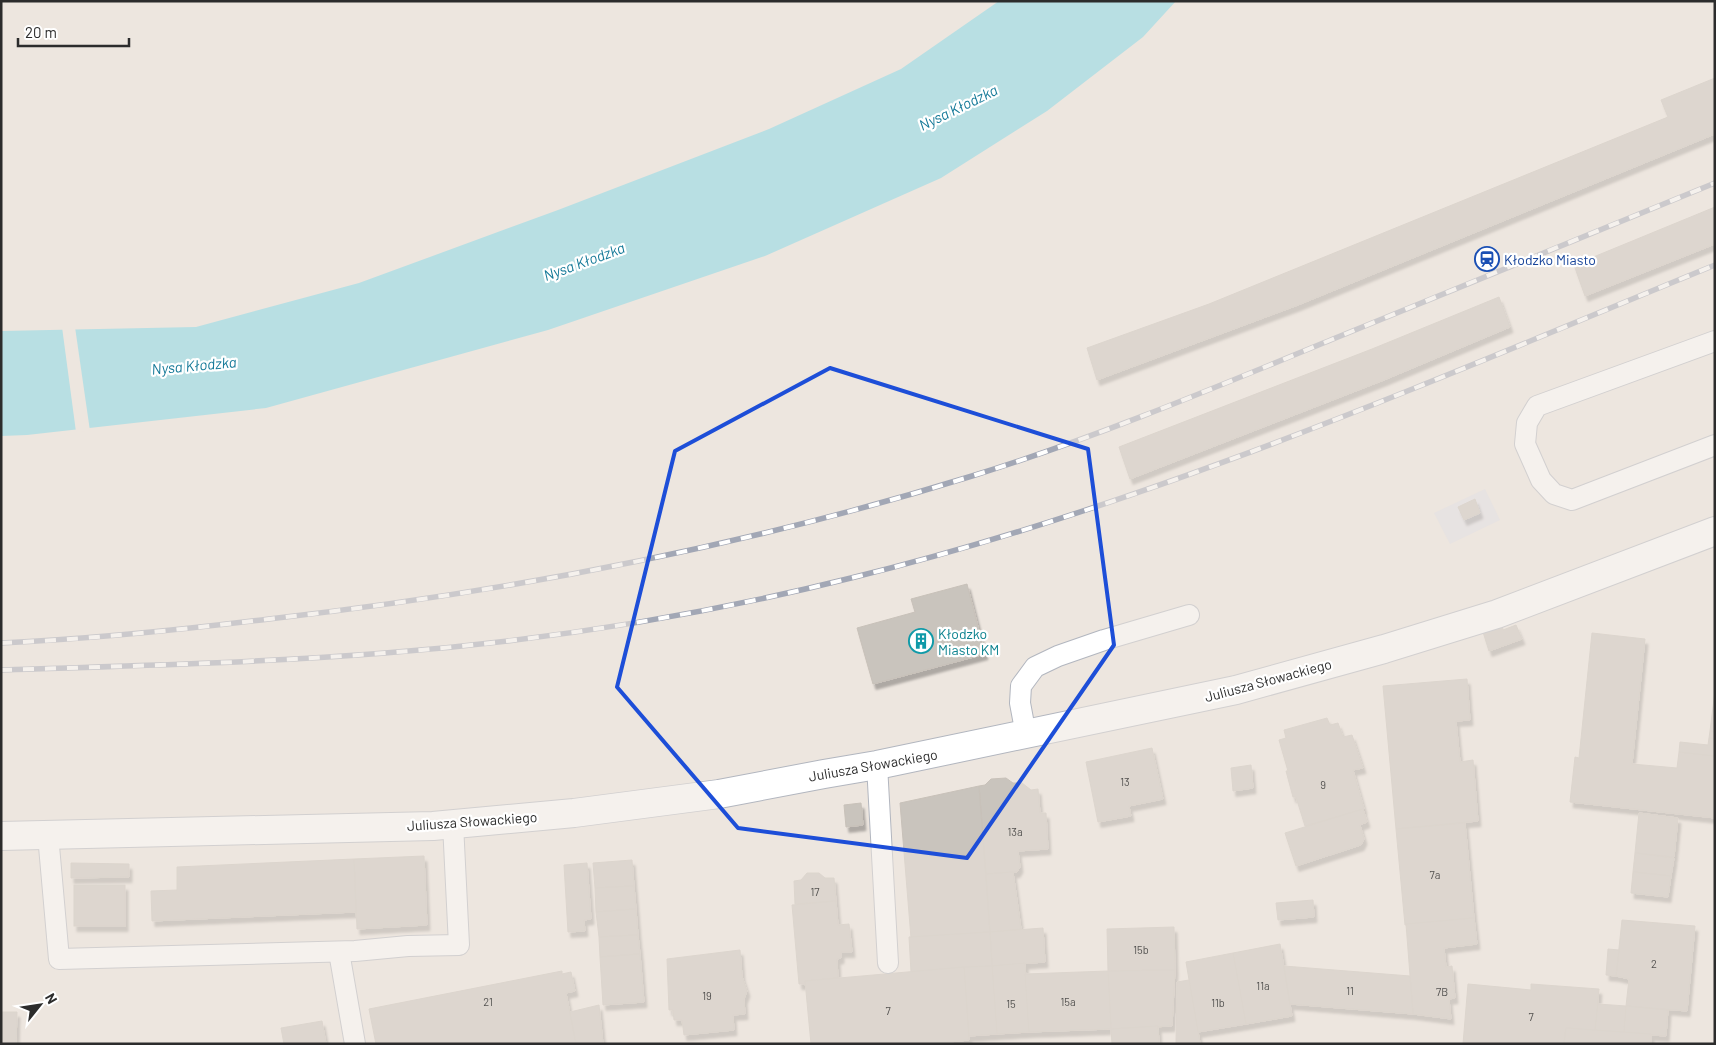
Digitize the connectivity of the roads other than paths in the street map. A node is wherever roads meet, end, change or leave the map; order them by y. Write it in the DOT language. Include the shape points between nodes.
graph roads {
  1 [pos="1715,341"];
  2 [pos="1715,445"];
  3 [pos="1715,530"];
  4 [pos="1189,616"];
  5 [pos="1026,735"];
  6 [pos="877,765"];
  7 [pos="453,824"];
  8 [pos="48,835"];
  9 [pos="1,836"];
  10 [pos="339,952"];
  11 [pos="888,963"];
  12 [pos="355,1044"];
  1 -- 2 [label="lane" via="1537,406 1527,422 1525,444 1541,480 1554,494 1572,500"];
  3 -- 5 [label="street, Juliusza Słowackiego" via="1497,614 1384,649 1236,690"];
  4 -- 5 [label="lane" via="1104,640 1035,667 1022,686 1020,703"];
  5 -- 6 [label="street, Juliusza Słowackiego"];
  6 -- 7 [label="street, Juliusza Słowackiego" via="719,794 574,813"];
  6 -- 11 [label="lane"];
  7 -- 8 [label="street, Juliusza Słowackiego"];
  7 -- 10 [label="lane" via="459,945"];
  8 -- 9 [label="street, Juliusza Słowackiego"];
  8 -- 10 [label="lane" via="59,959"];
  10 -- 12 [label="lane"];
}
